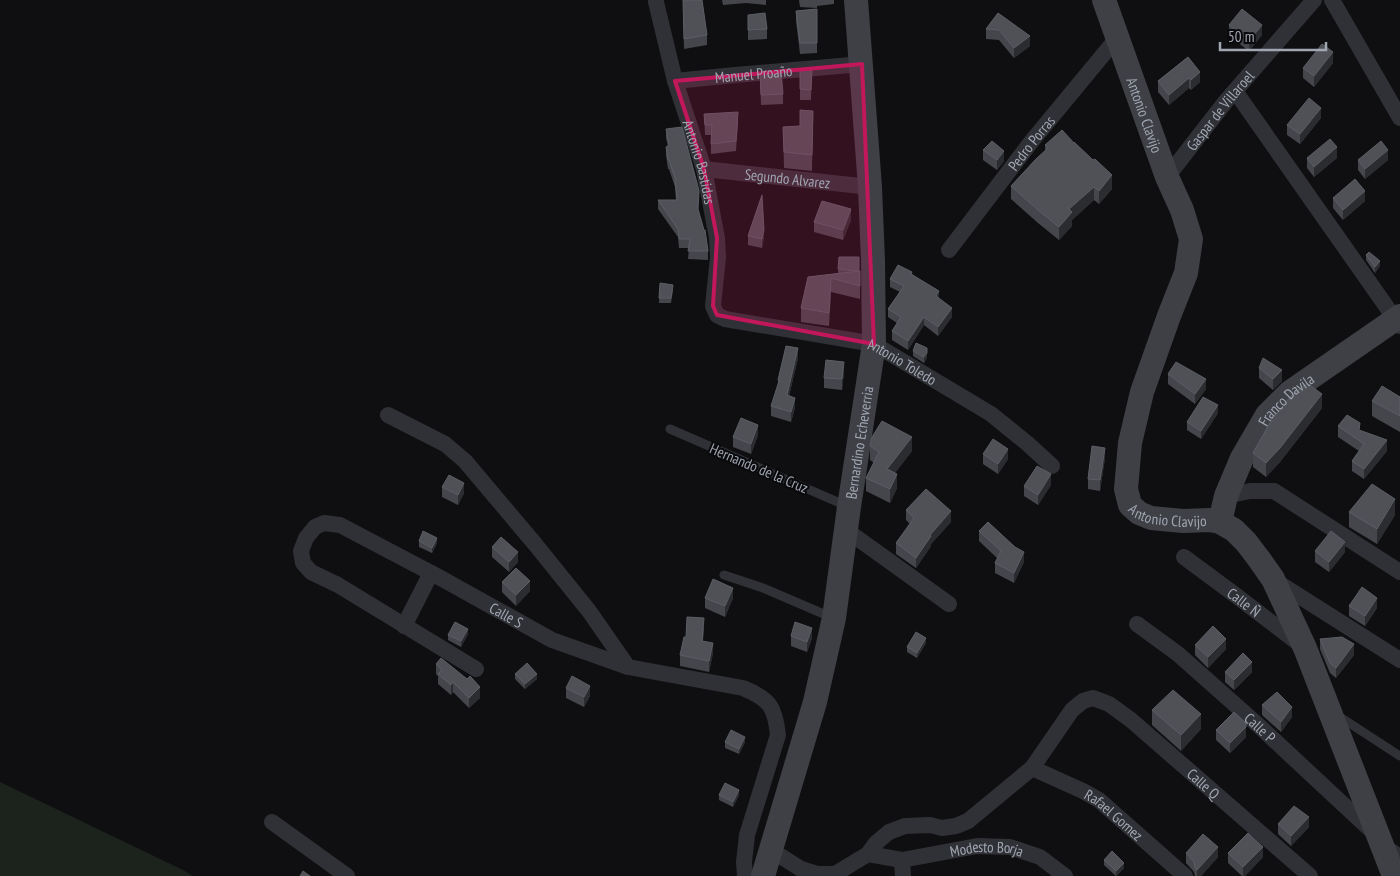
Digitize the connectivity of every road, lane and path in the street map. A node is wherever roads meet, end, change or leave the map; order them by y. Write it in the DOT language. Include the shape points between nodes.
graph roads {
  1 [pos="856,0"];
  2 [pos="1104,0"];
  3 [pos="1314,0"];
  4 [pos="1332,0"];
  5 [pos="656,2"];
  6 [pos="1117,38"];
  7 [pos="862,64"];
  8 [pos="675,81"];
  9 [pos="1235,91"];
  10 [pos="1400,118"];
  11 [pos="704,169"];
  12 [pos="1167,177"];
  13 [pos="870,187"];
  14 [pos="949,250"];
  15 [pos="725,319"];
  16 [pos="1398,320"];
  17 [pos="874,344"];
  18 [pos="388,415"];
  19 [pos="670,429"];
  20 [pos="1052,466"];
  21 [pos="1226,496"];
  22 [pos="849,507"];
  23 [pos="1220,522"];
  24 [pos="846,530"];
  25 [pos="1184,557"];
  26 [pos="1400,572"];
  27 [pos="431,574"];
  28 [pos="724,575"];
  29 [pos="1272,579"];
  30 [pos="949,604"];
  31 [pos="834,618"];
  32 [pos="1137,624"];
  33 [pos="404,626"];
  34 [pos="1305,648"];
  35 [pos="1400,660"];
  36 [pos="628,667"];
  37 [pos="476,669"];
  38 [pos="1328,709"];
  39 [pos="1400,756"];
  40 [pos="1032,768"];
  41 [pos="272,822"];
  42 [pos="1379,838"];
  43 [pos="771,850"];
  44 [pos="1400,853"];
  45 [pos="868,854"];
  46 [pos="902,868"];
  47 [pos="347,876"];
  48 [pos="745,876"];
  49 [pos="763,876"];
  50 [pos="1065,876"];
  51 [pos="1185,876"];
  52 [pos="1310,876"];
  53 [pos="1394,876"];
  1 -- 7 [label="street, Bernardino Echeverria"];
  2 -- 6 [label="street, Antonio Clavijo"];
  3 -- 9 [label="street, Gaspar de Villaroel"];
  4 -- 10 [label="street"];
  5 -- 8 [label="street, Antonio Bastidas"];
  6 -- 12 [label="street, Antonio Clavijo"];
  6 -- 14 [label="street, Pedro Porras" via="1031,142"];
  7 -- 8 [label="street, Manuel Proaño"];
  7 -- 13 [label="street, Bernardino Echeverria"];
  8 -- 11 [label="street, Antonio Bastidas"];
  9 -- 12 [label="street, Gaspar de Villaroel"];
  9 -- 16 [label="street"];
  11 -- 13 [label="street, Segundo Alvarez"];
  11 -- 15 [label="street, Antonio Bastidas" via="718,238 713,306 717,315"];
  12 -- 23 [label="street, Antonio Clavijo" via="1191,239 1186,273 1142,392 1130,443 1126,489 1130,506 1151,518"];
  13 -- 17 [label="street, Bernardino Echeverria"];
  15 -- 17 [label="street, Antonio Toledo"];
  16 -- 21 [label="street, Franco Davila" via="1290,392 1267,415 1242,458"];
  17 -- 20 [label="street, Antonio Toledo" via="991,414"];
  17 -- 22 [label="street, Bernardino Echeverria"];
  18 -- 36 [label="street" via="445,444 465,462 577,596"];
  19 -- 22 [label="lane, Hernando de la Cruz"];
  21 -- 23 [label="street, Franco Davila"];
  21 -- 26 [label="street" via="1274,491"];
  22 -- 24 [label="street, Bernardino Echeverria"];
  23 -- 29 [label="street, Antonio Clavijo" via="1246,542"];
  24 -- 30 [label="street"];
  24 -- 31 [label="street, Bernardino Echeverria"];
  25 -- 34 [label="street, Calle Ñ"];
  27 -- 33 [label="street"];
  27 -- 33 [label="street, Calle S" via="340,525 324,523 315,527 306,538 301,551 303,563 311,572"];
  27 -- 36 [label="street, Calle S" via="552,640"];
  28 -- 31 [label="lane"];
  29 -- 34 [label="street, Antonio Clavijo"];
  29 -- 35 [label="street"];
  31 -- 43 [label="street, Bernardino Echeverria" via="814,702"];
  32 -- 42 [label="street, Calle P" via="1186,660"];
  33 -- 37 [label="street, Calle S"];
  34 -- 38 [label="street, Antonio Clavijo"];
  36 -- 48 [label="street, Calle S" via="743,688 759,694 770,705 778,735 747,835"];
  38 -- 39 [label="lane"];
  38 -- 42 [label="street, Antonio Clavijo"];
  40 -- 45 [label="street" via="968,821 942,828 905,826 889,832"];
  40 -- 51 [label="street, Rafael Gomez" via="1098,800"];
  40 -- 52 [label="street, Calle Q" via="1072,710 1093,698 1109,704"];
  41 -- 47 [label="street"];
  42 -- 44 [label="lane"];
  42 -- 53 [label="street, Antonio Clavijo"];
  43 -- 45 [label="street" via="801,869 817,874 836,874"];
  43 -- 49 [label="street, Bernardino Echeverria"];
  45 -- 46 [label="street"];
  46 -- 50 [label="street, Modesto Borja" via="977,846 1010,847 1040,857"];
}
